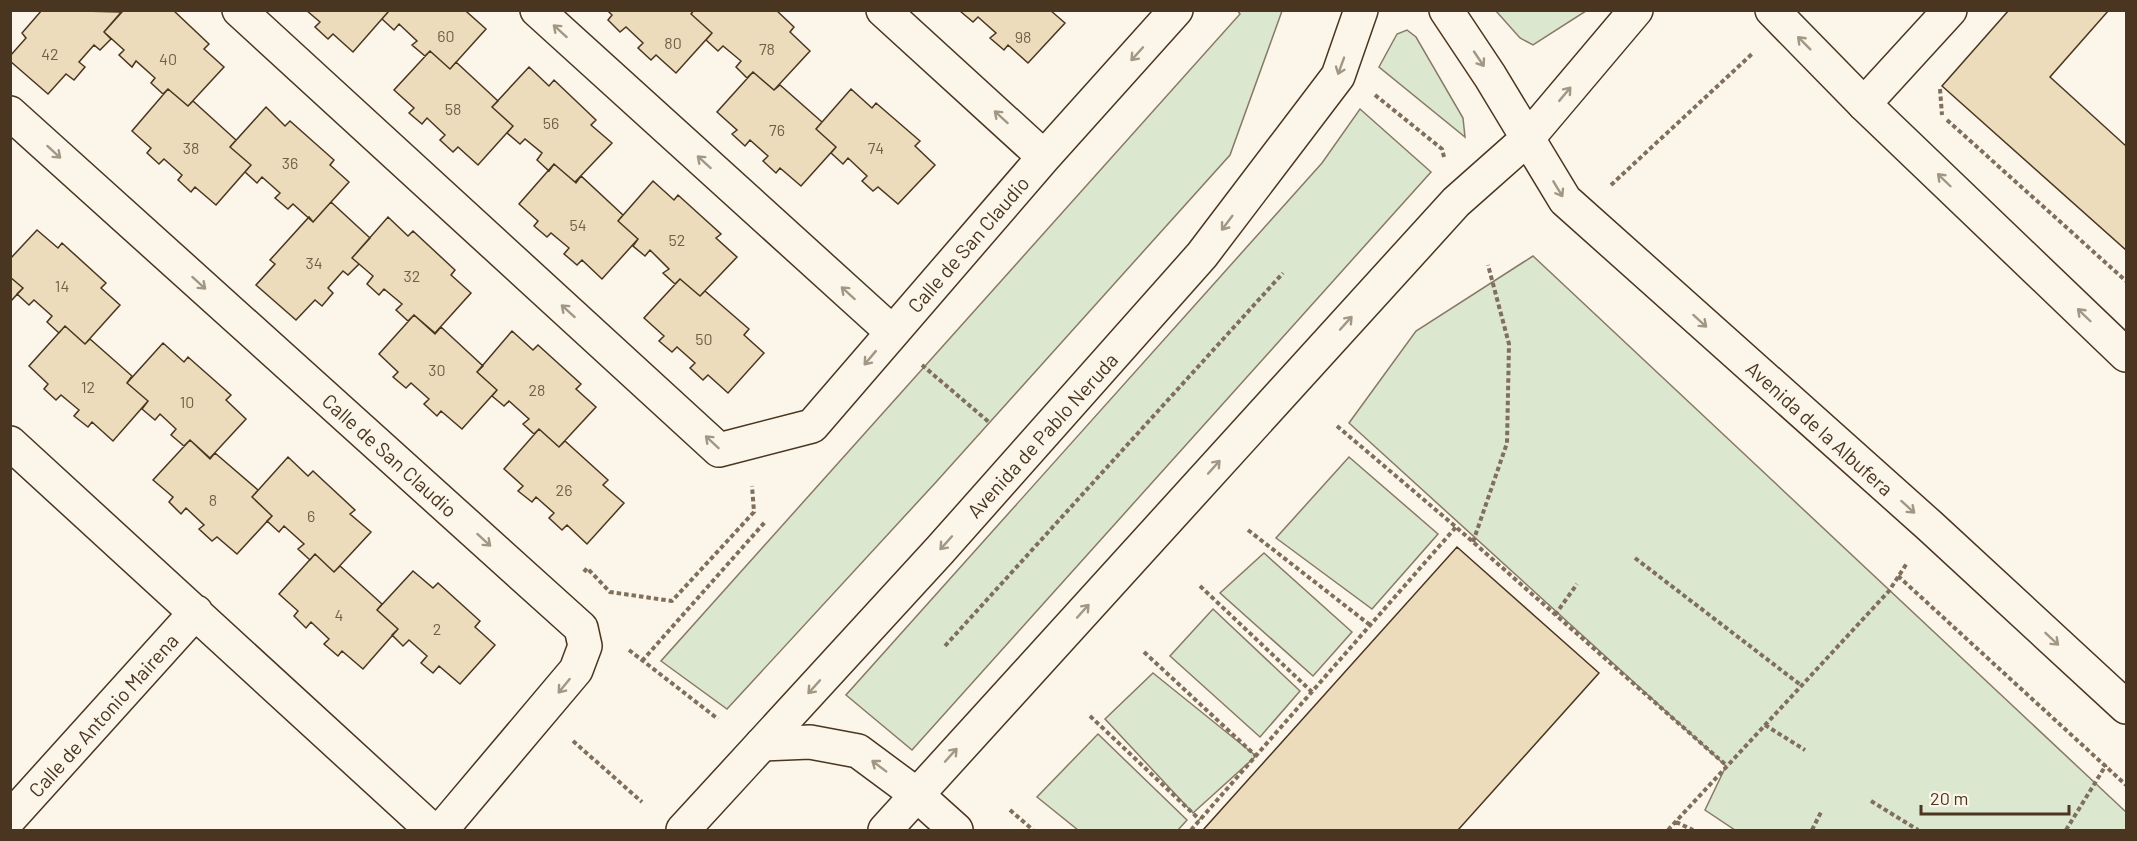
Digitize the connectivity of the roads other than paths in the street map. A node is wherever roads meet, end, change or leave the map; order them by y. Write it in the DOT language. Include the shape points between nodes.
graph roads {
  1 [pos="239,10"];
  2 [pos="537,10"];
  3 [pos="883,10"];
  4 [pos="1176,10"];
  5 [pos="1361,10"];
  6 [pos="1446,10"];
  7 [pos="1636,10"];
  8 [pos="1772,10"];
  9 [pos="1950,10"];
  10 [pos="1864,104"];
  11 [pos="10,113"];
  12 [pos="1527,139"];
  13 [pos="1044,157"];
  14 [pos="892,332"];
  15 [pos="2127,355"];
  16 [pos="10,443"];
  17 [pos="196,612"];
  18 [pos="2127,707"];
  19 [pos="762,744"];
  20 [pos="916,794"];
  21 [pos="10,818"];
  22 [pos="432,831"];
  23 [pos="441,831"];
  24 [pos="683,831"];
  25 [pos="885,831"];
  26 [pos="956,831"];
  14 -- 1 [label="street, Calle de San Claudio, one-way" via="812,426 719,450"];
  14 -- 2 [label="street, one-way"];
  13 -- 3 [label="street, Calle de San Claudio, one-way"];
  4 -- 13 [label="street, Calle de San Claudio, one-way"];
  5 -- 19 [label="street, Avenida de Pablo Neruda, one-way" via="1338,76 1202,255"];
  6 -- 12 [label="street, one-way"];
  12 -- 7 [label="street, one-way"];
  10 -- 8 [label="street, one-way"];
  9 -- 10 [label="street"];
  15 -- 10 [label="street, one-way"];
  11 -- 23 [label="street, Calle de San Claudio, one-way" via="581,628 585,646 576,670"];
  12 -- 18 [label="street, Avenida de la Albufera, one-way" via="1564,200"];
  20 -- 12 [label="street, one-way" via="1456,202"];
  13 -- 14 [label="street, Calle de San Claudio"];
  16 -- 17 [label="street"];
  17 -- 21 [label="street, Calle de Antonio Mairena"];
  17 -- 22 [label="street"];
  20 -- 19 [label="street, one-way" via="858,751 810,742"];
  19 -- 24 [label="street, Avenida de Pablo Neruda"];
  20 -- 25 [label="street"];
  20 -- 26 [label="street"];
}
